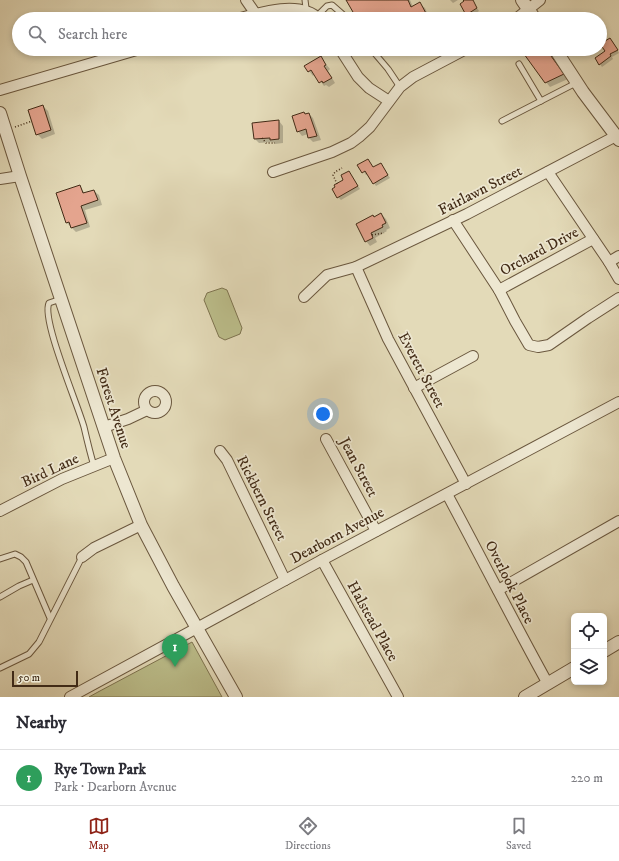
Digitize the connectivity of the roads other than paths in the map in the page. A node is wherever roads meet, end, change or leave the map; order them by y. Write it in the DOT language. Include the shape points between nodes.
graph roads {
  1 [pos="246,0"];
  2 [pos="540,0"];
  3 [pos="306,4"];
  4 [pos="529,10"];
  5 [pos="254,12"];
  6 [pos="259,12"];
  7 [pos="313,12"];
  8 [pos="322,12"];
  9 [pos="340,12"];
  10 [pos="116,56"];
  11 [pos="344,56"];
  12 [pos="377,56"];
  13 [pos="453,56"];
  14 [pos="560,56"];
  15 [pos="520,64"];
  16 [pos="577,82"];
  17 [pos="400,87"];
  18 [pos="0,90"];
  19 [pos="389,100"];
  20 [pos="541,101"];
  21 [pos="0,113"];
  22 [pos="502,121"];
  23 [pos="617,138"];
  24 [pos="273,172"];
  25 [pos="548,172"];
  26 [pos="20,176"];
  27 [pos="0,179"];
  28 [pos="453,220"];
  29 [pos="593,239"];
  30 [pos="619,256"];
  31 [pos="609,262"];
  32 [pos="356,268"];
  33 [pos="619,279"];
  34 [pos="499,290"];
  35 [pos="304,296"];
  36 [pos="619,298"];
  37 [pos="61,299"];
  38 [pos="473,356"];
  39 [pos="414,388"];
  40 [pos="619,402"];
  41 [pos="147,410"];
  42 [pos="104,427"];
  43 [pos="326,439"];
  44 [pos="220,451"];
  45 [pos="114,458"];
  46 [pos="94,466"];
  47 [pos="466,484"];
  48 [pos="447,494"];
  49 [pos="0,511"];
  50 [pos="619,521"];
  51 [pos="141,525"];
  52 [pos="376,531"];
  53 [pos="82,557"];
  54 [pos="0,559"];
  55 [pos="322,560"];
  56 [pos="33,580"];
  57 [pos="285,580"];
  58 [pos="498,590"];
  59 [pos="0,597"];
  60 [pos="50,618"];
  61 [pos="196,629"];
  62 [pos="619,642"];
  63 [pos="607,649"];
  64 [pos="0,668"];
  65 [pos="571,670"];
  66 [pos="548,684"];
  67 [pos="529,696"];
  68 [pos="70,697"];
  69 [pos="236,697"];
  70 [pos="398,697"];
  1 -- 5 [label="street"];
  2 -- 4 [label="street"];
  3 -- 6 [label="street"];
  3 -- 7 [label="street"];
  8 -- 9 [label="lane" via="327,6 332,5"];
  10 -- 18 [label="street"];
  11 -- 19 [label="street" via="358,77 369,88"];
  12 -- 17 [label="lane"];
  13 -- 17 [label="street" via="413,77"];
  14 -- 16 [label="street"];
  15 -- 20 [label="lane"];
  16 -- 20 [label="lane"];
  16 -- 23 [label="street"];
  17 -- 19 [label="street"];
  19 -- 24 [label="street" via="370,127 351,143"];
  20 -- 22 [label="lane"];
  21 -- 26 [label="street, Forest Avenue"];
  23 -- 25 [label="street, Fairlawn Street"];
  25 -- 28 [label="street, Fairlawn Street"];
  25 -- 29 [label="street"];
  26 -- 27 [label="street"];
  26 -- 37 [label="street, Forest Avenue"];
  28 -- 32 [label="street, Fairlawn Street"];
  28 -- 34 [label="street, Orchard Drive"];
  29 -- 31 [label="street"];
  29 -- 34 [label="street, Orchard Drive"];
  30 -- 31 [label="street"];
  31 -- 33 [label="street"];
  32 -- 35 [label="street, Fairlawn Street" via="327,275"];
  32 -- 39 [label="street, Everett Street" via="388,339"];
  34 -- 36 [label="street, Orchard Drive" via="529,345 538,347 549,345"];
  37 -- 42 [label="street, Forest Avenue"];
  37 -- 46 [label="lane" via="49,303 47,307 49,326 84,428"];
  38 -- 39 [label="street"];
  39 -- 47 [label="street, Everett Street"];
  40 -- 47 [label="street, Dearborn Avenue"];
  41 -- 42 [label="street"];
  42 -- 45 [label="street, Forest Avenue"];
  43 -- 52 [label="street, Jean Street"];
  44 -- 57 [label="street, Rickbern Street" via="227,460"];
  45 -- 46 [label="street, Bird Lane"];
  45 -- 51 [label="street, Forest Avenue"];
  46 -- 49 [label="street, Bird Lane" via="62,479"];
  47 -- 48 [label="street, Dearborn Avenue"];
  48 -- 52 [label="street, Dearborn Avenue"];
  48 -- 58 [label="street, Overlook Place"];
  50 -- 58 [label="street"];
  51 -- 53 [label="street" via="94,548"];
  51 -- 61 [label="street, Forest Avenue"];
  52 -- 55 [label="street, Dearborn Avenue"];
  53 -- 60 [label="lane"];
  54 -- 56 [label="lane" via="15,554 21,557 26,562"];
  55 -- 57 [label="street, Dearborn Avenue"];
  55 -- 70 [label="street, Halstead Place"];
  56 -- 59 [label="lane"];
  56 -- 60 [label="lane"];
  57 -- 61 [label="street, Dearborn Avenue"];
  58 -- 66 [label="street, Overlook Place"];
  60 -- 64 [label="lane" via="39,642 29,654"];
  61 -- 68 [label="street, Dearborn Avenue"];
  61 -- 69 [label="street, Forest Avenue"];
  62 -- 63 [label="street"];
  65 -- 66 [label="street"];
  66 -- 67 [label="street"];
}
